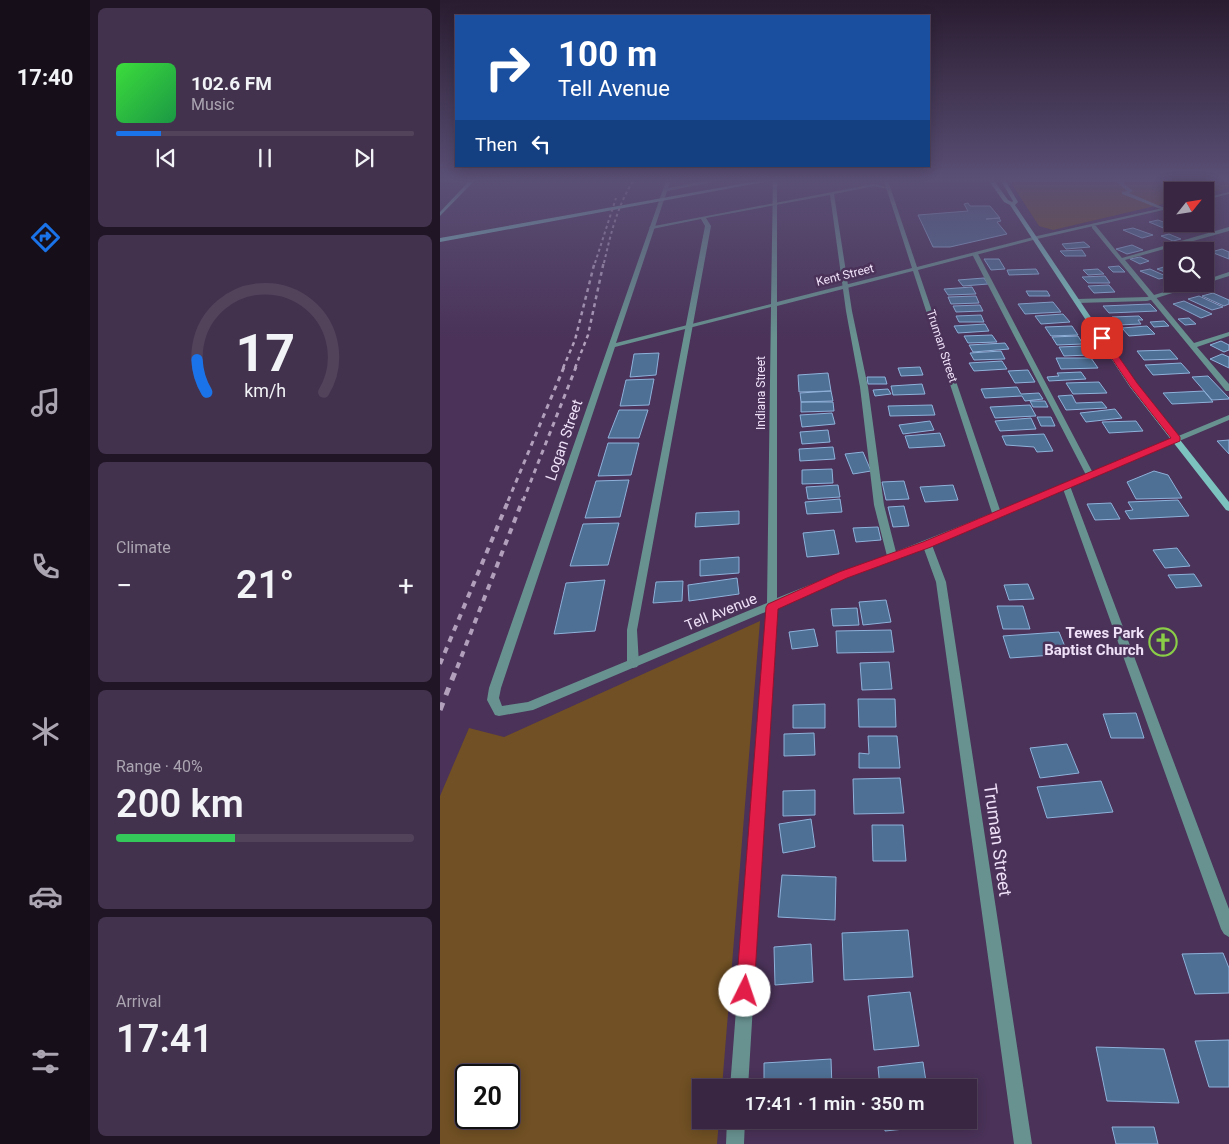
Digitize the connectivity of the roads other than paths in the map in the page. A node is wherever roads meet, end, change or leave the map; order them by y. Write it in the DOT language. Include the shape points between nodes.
graph roads {
  1 [pos="460,231"];
  2 [pos="488,231"];
  3 [pos="651,231"];
  4 [pos="707,231"];
  5 [pos="773,231"];
  6 [pos="838,231"];
  7 [pos="903,231"];
  8 [pos="1032,231"];
  9 [pos="1071,231"];
  10 [pos="1097,231"];
  11 [pos="1221,231"];
  12 [pos="440,235"];
  13 [pos="1037,238"];
  14 [pos="440,240"];
  15 [pos="975,254"];
  16 [pos="1120,260"];
  17 [pos="916,268"];
  18 [pos="1229,274"];
  19 [pos="1214,279"];
  20 [pos="846,287"];
  21 [pos="1172,292"];
  22 [pos="1152,298"];
  23 [pos="1077,301"];
  24 [pos="772,305"];
  25 [pos="691,326"];
  26 [pos="1229,334"];
  27 [pos="611,346"];
  28 [pos="1193,346"];
  29 [pos="1229,389"];
  30 [pos="1229,417"];
  31 [pos="1176,439"];
  32 [pos="1090,476"];
  33 [pos="1066,486"];
  34 [pos="1229,508"];
  35 [pos="996,514"];
  36 [pos="927,544"];
  37 [pos="892,556"];
  38 [pos="772,607"];
  39 [pos="633,664"];
  40 [pos="499,711"];
  41 [pos="1229,928"];
  42 [pos="740,1079"];
  43 [pos="736,1129"];
  44 [pos="735,1144"];
  45 [pos="1023,1144"];
  1 -- 12 [label="street"];
  2 -- 14 [label="street"];
  3 -- 27 [label="street, Logan Street"];
  4 -- 25 [label="street"];
  5 -- 24 [label="street, Indiana Street"];
  6 -- 20 [label="street"];
  7 -- 17 [label="street, Truman Street"];
  8 -- 13 [label="street"];
  9 -- 13 [label="street, Kent Street"];
  10 -- 16 [label="street"];
  11 -- 16 [label="street"];
  13 -- 15 [label="street, Kent Street"];
  13 -- 23 [label="street"];
  15 -- 17 [label="street, Kent Street"];
  15 -- 32 [label="street"];
  16 -- 22 [label="street"];
  17 -- 20 [label="street, Kent Street"];
  17 -- 35 [label="street, Truman Street"];
  18 -- 19 [label="street"];
  20 -- 24 [label="street, Kent Street"];
  20 -- 37 [label="street" via="864,388 879,506"];
  21 -- 22 [label="street"];
  22 -- 23 [label="street"];
  22 -- 28 [label="street"];
  23 -- 31 [label="street" via="1134,385"];
  24 -- 25 [label="street, Kent Street"];
  24 -- 38 [label="street, Indiana Street"];
  25 -- 27 [label="street, Kent Street"];
  25 -- 39 [label="street" via="632,630"];
  26 -- 28 [label="street"];
  27 -- 40 [label="street, Logan Street" via="495,688 492,698"];
  28 -- 29 [label="street"];
  30 -- 31 [label="street, Tell Avenue"];
  31 -- 32 [label="street, Tell Avenue"];
  31 -- 34 [label="street"];
  32 -- 33 [label="street, Tell Avenue"];
  33 -- 35 [label="street, Tell Avenue"];
  33 -- 41 [label="street"];
  35 -- 36 [label="street, Tell Avenue"];
  36 -- 37 [label="street, Tell Avenue"];
  36 -- 45 [label="street, Truman Street" via="942,582"];
  37 -- 38 [label="street, Tell Avenue"];
  38 -- 39 [label="street, Tell Avenue"];
  38 -- 42 [label="street, Indiana Street"];
  39 -- 40 [label="street, Tell Avenue" via="529,707"];
  43 -- 44 [label="street"];
}
